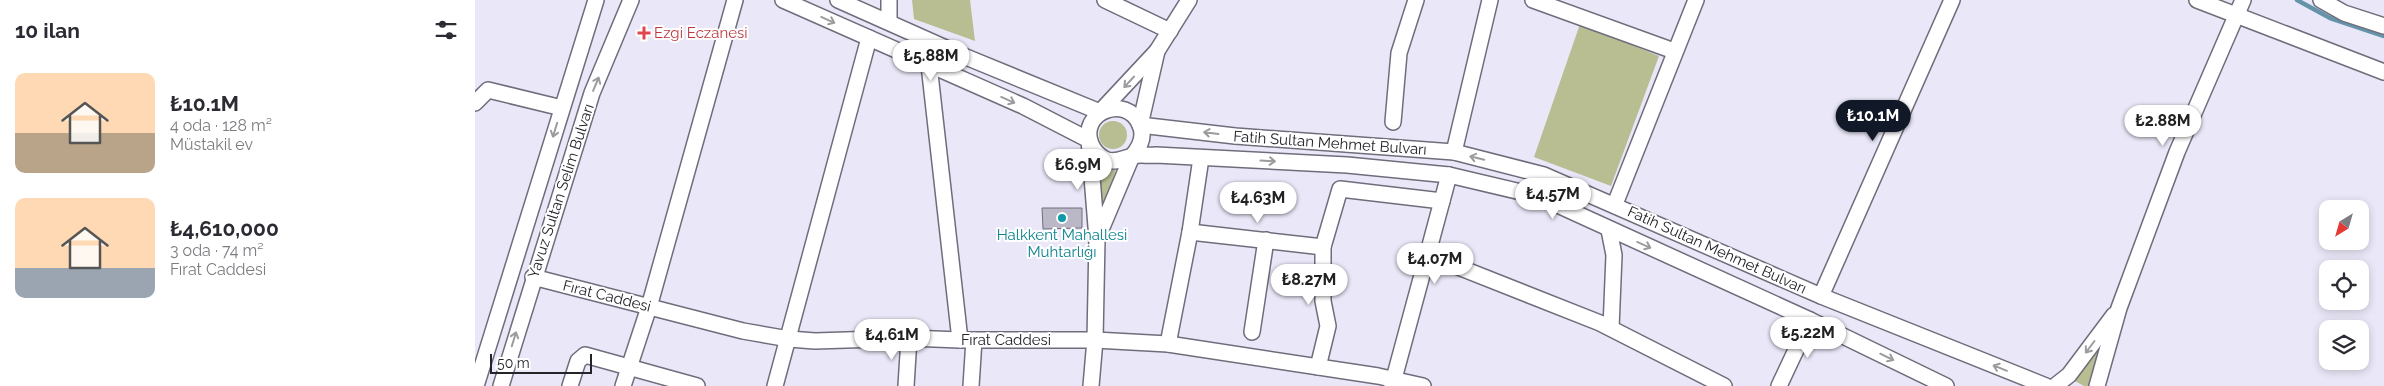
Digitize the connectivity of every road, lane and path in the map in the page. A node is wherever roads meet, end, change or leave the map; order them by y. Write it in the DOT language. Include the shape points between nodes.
graph roads {
  1 [pos="596,0"];
  2 [pos="631,0"];
  3 [pos="735,0"];
  4 [pos="783,0"];
  5 [pos="838,0"];
  6 [pos="889,0"];
  7 [pos="1105,0"];
  8 [pos="1189,0"];
  9 [pos="1416,0"];
  10 [pos="1490,0"];
  11 [pos="1533,0"];
  12 [pos="1696,0"];
  13 [pos="1952,0"];
  14 [pos="2197,0"];
  15 [pos="2235,0"];
  16 [pos="2243,0"];
  17 [pos="2321,0"];
  18 [pos="1568,7"];
  19 [pos="2237,16"];
  20 [pos="889,22"];
  21 [pos="2384,26"];
  22 [pos="1171,31"];
  23 [pos="869,38"];
  24 [pos="1157,51"];
  25 [pos="1674,51"];
  26 [pos="929,65"];
  27 [pos="2384,72"];
  28 [pos="475,103"];
  29 [pos="562,108"];
  30 [pos="1100,112"];
  31 [pos="1393,122"];
  32 [pos="1140,124"];
  33 [pos="1089,140"];
  34 [pos="1454,152"];
  35 [pos="1132,156"];
  36 [pos="1201,158"];
  37 [pos="1449,175"];
  38 [pos="1442,201"];
  39 [pos="1615,204"];
  40 [pos="1609,230"];
  41 [pos="1190,232"];
  42 [pos="1097,239"];
  43 [pos="1266,240"];
  44 [pos="1323,247"];
  45 [pos="1428,255"];
  46 [pos="533,277"];
  47 [pos="1821,296"];
  48 [pos="649,307"];
  49 [pos="2119,308"];
  50 [pos="1810,320"];
  51 [pos="1611,328"];
  52 [pos="1253,332"];
  53 [pos="909,338"];
  54 [pos="789,340"];
  55 [pos="967,340"];
  56 [pos="1095,340"];
  57 [pos="1168,344"];
  58 [pos="629,366"];
  59 [pos="1318,367"];
  60 [pos="1393,383"];
  61 [pos="476,386"];
  62 [pos="501,386"];
  63 [pos="570,386"];
  64 [pos="623,386"];
  65 [pos="697,386"];
  66 [pos="775,386"];
  67 [pos="906,386"];
  68 [pos="971,386"];
  69 [pos="1091,386"];
  70 [pos="1423,386"];
  71 [pos="1723,386"];
  72 [pos="1779,386"];
  73 [pos="1946,386"];
  74 [pos="2046,386"];
  75 [pos="2055,386"];
  76 [pos="2097,386"];
  1 -- 29 [label="street, Yavuz Sultan Selim Bulvarı"];
  46 -- 2 [label="street, Yavuz Sultan Selim Bulvarı, one-way" via="592,93"];
  3 -- 48 [label="street"];
  4 -- 23 [label="street, one-way"];
  5 -- 20 [label="street"];
  6 -- 20 [label="street"];
  7 -- 22 [label="street"];
  8 -- 22 [label="street"];
  9 -- 31 [label="street" via="1399,52"];
  10 -- 34 [label="street"];
  11 -- 18 [label="street"];
  12 -- 25 [label="street"];
  13 -- 47 [label="street"];
  14 -- 19 [label="street"];
  15 -- 19 [label="street"];
  16 -- 19 [label="street"];
  17 -- 21 [label="street" via="2344,13"];
  18 -- 25 [label="street"];
  19 -- 27 [label="street"];
  19 -- 49 [label="street" via="2177,152"];
  20 -- 30 [label="street"];
  22 -- 24 [label="street"];
  23 -- 26 [label="street"];
  23 -- 54 [label="street"];
  24 -- 30 [label="street, one-way"];
  24 -- 32 [label="street"];
  25 -- 39 [label="street"];
  26 -- 33 [label="street, one-way" via="1023,106"];
  26 -- 55 [label="street"];
  28 -- 29 [label="street" via="488,90"];
  29 -- 61 [label="street, Yavuz Sultan Selim Bulvarı, one-way"];
  30 -- 32 [label="street" via="1123,109"];
  30 -- 33 [label="street" via="1091,124"];
  34 -- 32 [label="street, Fatih Sultan Mehmet Bulvarı, one-way" via="1235,136"];
  32 -- 35 [label="street" via="1142,138"];
  33 -- 35 [label="street" via="1106,160 1124,160"];
  33 -- 42 [label="street"];
  39 -- 34 [label="street, Fatih Sultan Mehmet Bulvarı, one-way" via="1544,175"];
  35 -- 36 [label="street, Fatih Sultan Mehmet Bulvarı"];
  35 -- 42 [label="street"];
  36 -- 37 [label="street, Fatih Sultan Mehmet Bulvarı, one-way" via="1347,164"];
  36 -- 41 [label="street"];
  37 -- 38 [label="street"];
  37 -- 40 [label="street, Fatih Sultan Mehmet Bulvarı" via="1538,196"];
  38 -- 44 [label="street" via="1340,189"];
  38 -- 45 [label="street"];
  39 -- 47 [label="street, Fatih Sultan Mehmet Bulvarı"];
  40 -- 50 [label="street, Fatih Sultan Mehmet Bulvarı, one-way"];
  40 -- 51 [label="street" via="1614,255"];
  41 -- 43 [label="street"];
  41 -- 57 [label="street"];
  42 -- 56 [label="street"];
  43 -- 44 [label="street"];
  43 -- 52 [label="street"];
  44 -- 59 [label="street" via="1323,301 1328,326"];
  45 -- 51 [label="street"];
  45 -- 60 [label="street"];
  46 -- 48 [label="street, Fırat Caddesi"];
  62 -- 46 [label="street, Yavuz Sultan Selim Bulvarı, one-way"];
  74 -- 47 [label="street, Fatih Sultan Mehmet Bulvarı, one-way"];
  48 -- 54 [label="street, Fırat Caddesi"];
  48 -- 58 [label="street"];
  49 -- 75 [label="street, one-way" via="2069,375"];
  49 -- 76 [label="street"];
  50 -- 72 [label="street"];
  50 -- 73 [label="street, Fatih Sultan Mehmet Bulvarı, one-way"];
  51 -- 71 [label="street"];
  53 -- 54 [label="street, Fırat Caddesi"];
  53 -- 55 [label="street, Fırat Caddesi"];
  53 -- 67 [label="street"];
  54 -- 66 [label="street"];
  55 -- 56 [label="street, Fırat Caddesi"];
  55 -- 68 [label="street"];
  56 -- 57 [label="street, Fırat Caddesi"];
  56 -- 69 [label="street"];
  57 -- 59 [label="street, Fırat Caddesi"];
  58 -- 63 [label="street" via="585,355 578,361"];
  58 -- 64 [label="street"];
  58 -- 65 [label="street"];
  59 -- 60 [label="street, Fırat Caddesi"];
  60 -- 70 [label="street, Fırat Caddesi"];
}
